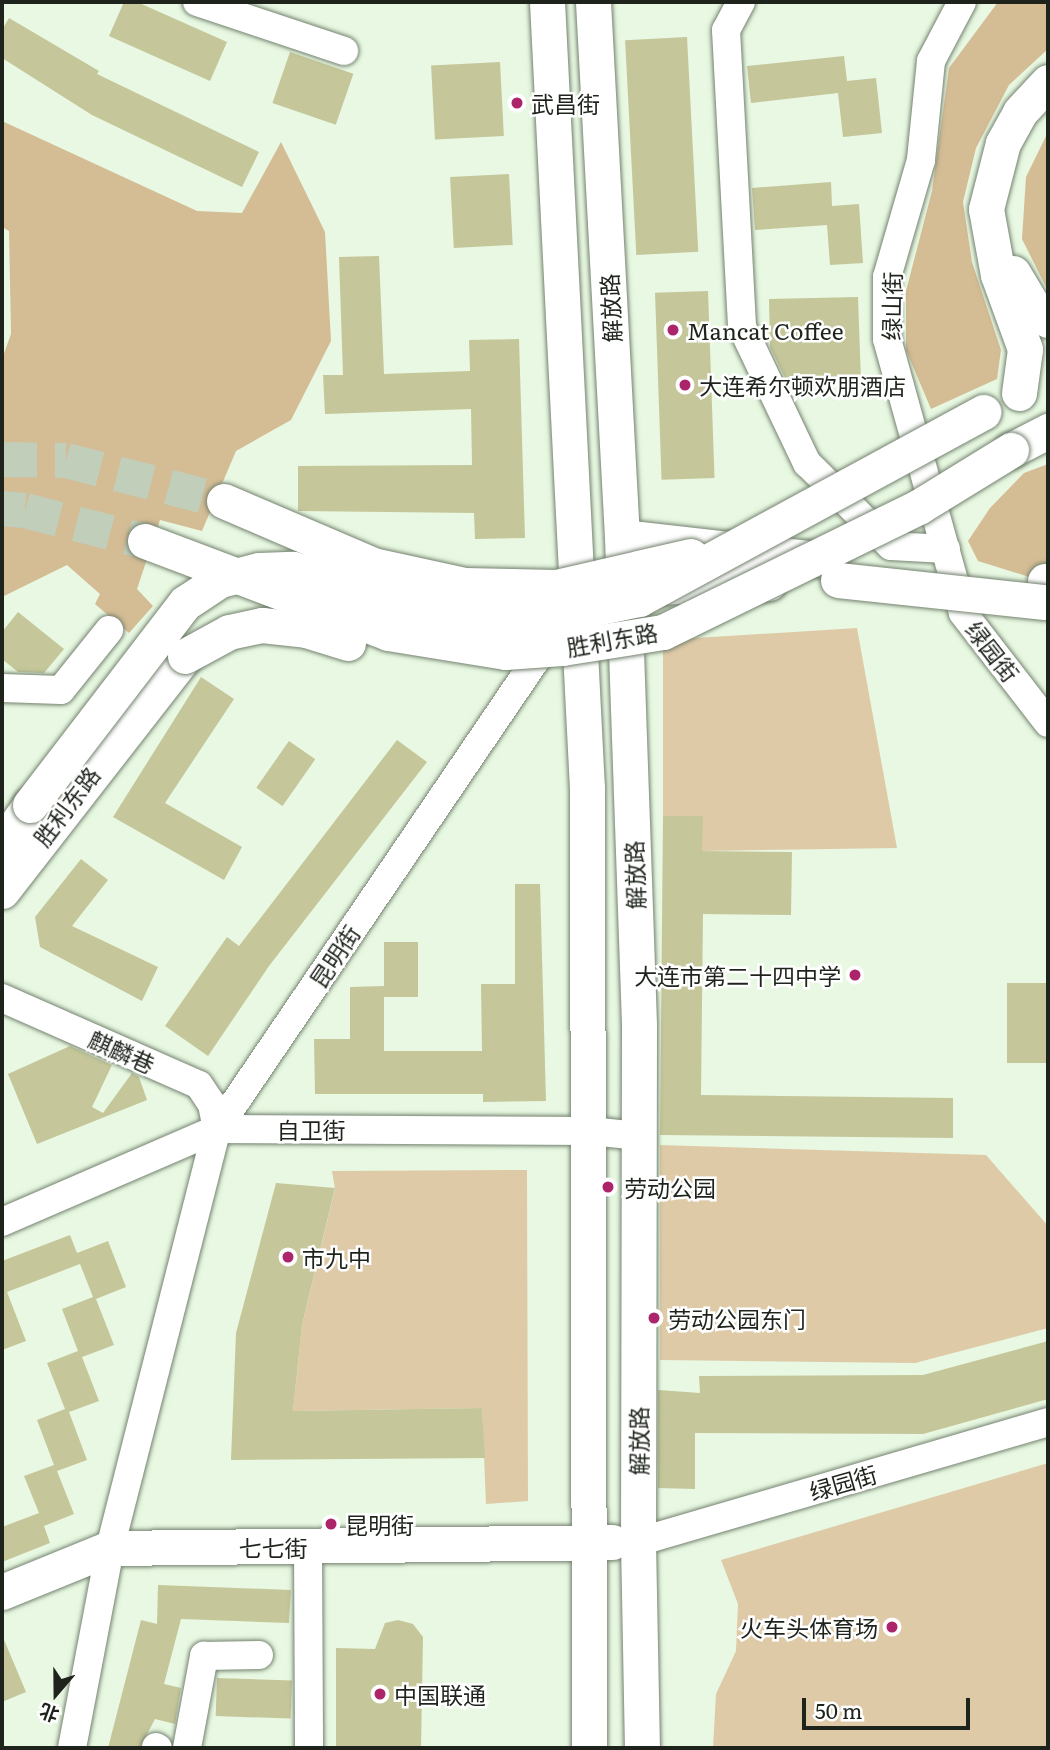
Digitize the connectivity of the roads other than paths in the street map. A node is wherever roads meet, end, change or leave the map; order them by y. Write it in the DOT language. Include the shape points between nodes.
graph roads {
  1 [pos="197,2"];
  2 [pos="547,2"];
  3 [pos="593,2"];
  4 [pos="741,2"];
  5 [pos="962,2"];
  6 [pos="344,51"];
  7 [pos="1048,82"];
  8 [pos="1048,109"];
  9 [pos="1048,320"];
  10 [pos="1033,386"];
  11 [pos="1048,431"];
  12 [pos="224,501"];
  13 [pos="622,537"];
  14 [pos="145,541"];
  15 [pos="724,548"];
  16 [pos="946,548"];
  17 [pos="842,571"];
  18 [pos="622,588"];
  19 [pos="1047,592"];
  20 [pos="578,597"];
  21 [pos="962,612"];
  22 [pos="109,631"];
  23 [pos="663,632"];
  24 [pos="2,688"];
  25 [pos="1048,723"];
  26 [pos="2,845"];
  27 [pos="2,891"];
  28 [pos="2,998"];
  29 [pos="217,1129"];
  30 [pos="590,1130"];
  31 [pos="638,1136"];
  32 [pos="2,1222"];
  33 [pos="1048,1422"];
  34 [pos="588,1542"];
  35 [pos="638,1542"];
  36 [pos="308,1547"];
  37 [pos="110,1548"];
  38 [pos="2,1592"];
  39 [pos="259,1655"];
  40 [pos="72,1748"];
  41 [pos="187,1748"];
  42 [pos="309,1748"];
  43 [pos="589,1748"];
  44 [pos="642,1748"];
  1 -- 6 [label="street"];
  2 -- 20 [label="main road, 解放路"];
  3 -- 13 [label="main road, 解放路"];
  4 -- 16 [label="street" via="726,30 742,327 807,463 891,546"];
  5 -- 16 [label="street, 绿山街" via="931,61 921,160 887,277 887,339"];
  7 -- 10 [label="main road" via="1020,112 1003,143 986,209 998,275 1025,348"];
  8 -- 9 [label="main road" via="1017,147 1002,213 1015,281"];
  10 -- 15 [label="main road, bridge"];
  11 -- 23 [label="main road, 胜利东路, bridge" via="920,506"];
  12 -- 15 [label="main road, bridge" via="373,565 466,585 555,587"];
  13 -- 17 [label="main road"];
  13 -- 18 [label="main road, 解放路"];
  13 -- 20 [label="street, 昆明街"];
  14 -- 23 [label="main road, 胜利东路, bridge" via="388,633 453,646 505,652"];
  15 -- 26 [label="main road, bridge" via="639,599 552,617 504,618 447,611 293,569 259,570 220,580 185,603"];
  16 -- 21 [label="street, 绿山街"];
  17 -- 18 [label="main road"];
  17 -- 19 [label="main road"];
  18 -- 31 [label="main road, 解放路" via="639,1013"];
  20 -- 29 [label="street, 昆明街"];
  20 -- 30 [label="main road, 解放路" via="587,788"];
  21 -- 25 [label="street, 绿园街"];
  22 -- 24 [label="street" via="61,690"];
  23 -- 27 [label="main road, 胜利东路, bridge" via="560,670 509,676 452,669 306,630 262,625 229,632 185,656"];
  28 -- 29 [label="street, 麒麟巷" via="198,1085 212,1104"];
  29 -- 30 [label="street, 自卫街"];
  29 -- 32 [label="street, 自卫街"];
  29 -- 37 [label="street, 昆明街"];
  30 -- 31 [label="street, 自卫街"];
  30 -- 34 [label="main road, 解放路"];
  31 -- 35 [label="main road, 解放路"];
  33 -- 35 [label="street, 绿园街"];
  34 -- 35 [label="main road, 七七街"];
  34 -- 36 [label="main road, 七七街"];
  34 -- 43 [label="main road, 解放路"];
  35 -- 44 [label="main road, 解放路"];
  36 -- 37 [label="main road, 七七街"];
  36 -- 42 [label="street"];
  37 -- 38 [label="main road, 七七街"];
  37 -- 40 [label="street, 昆明街"];
  39 -- 41 [label="street" via="204,1656"];
}
